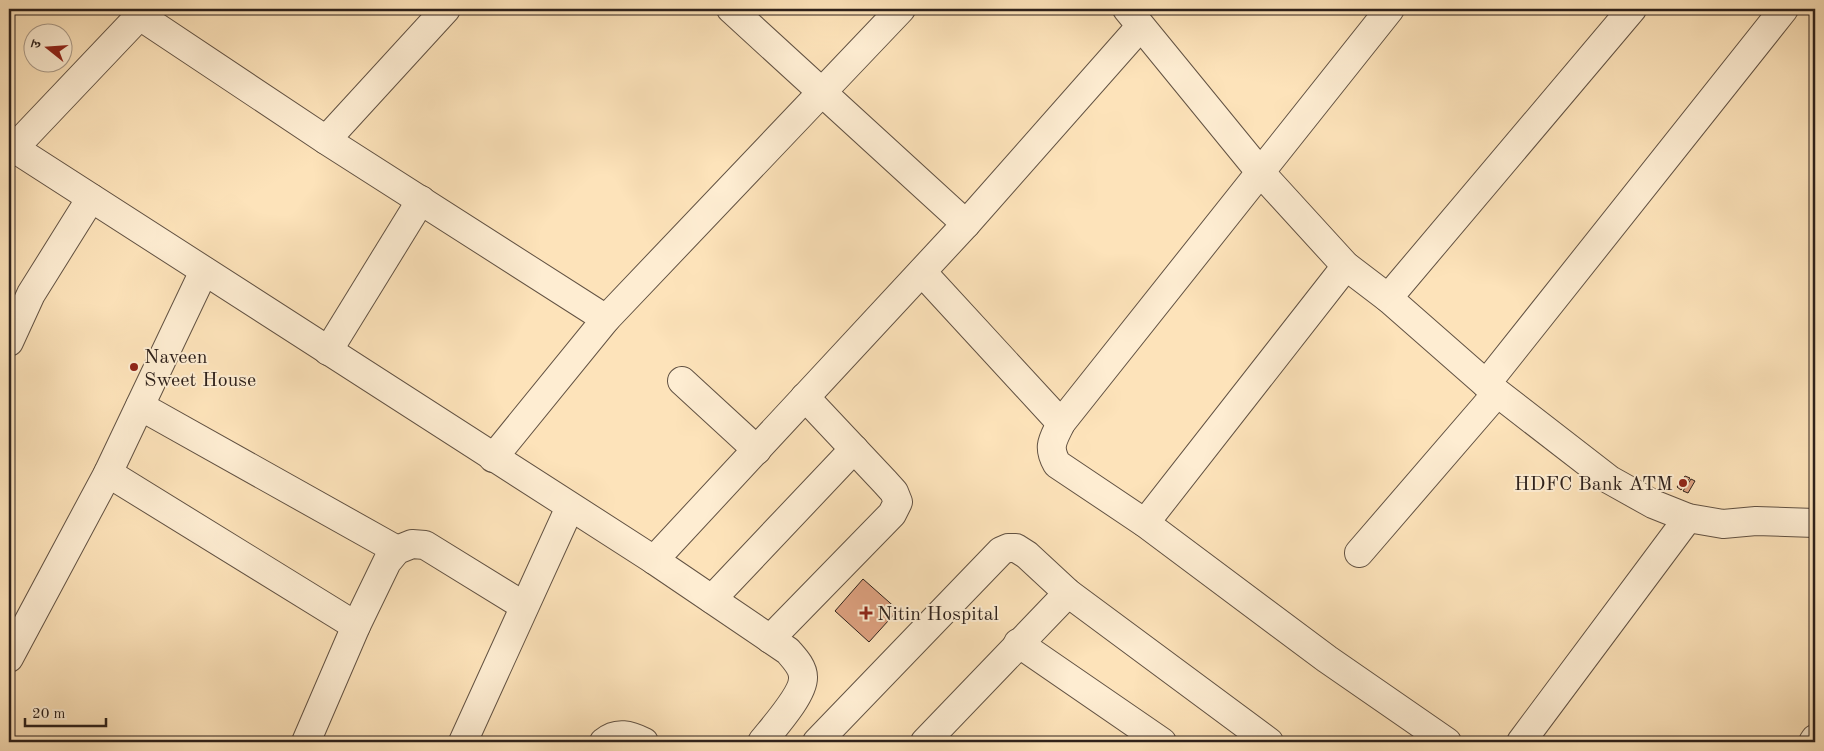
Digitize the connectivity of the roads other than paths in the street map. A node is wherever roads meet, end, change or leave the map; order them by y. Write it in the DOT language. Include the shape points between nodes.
graph roads {
  1 [pos="445,9"];
  2 [pos="731,9"];
  3 [pos="901,9"];
  4 [pos="1390,9"];
  5 [pos="1632,9"];
  6 [pos="1784,9"];
  7 [pos="143,12"];
  8 [pos="1133,18"];
  9 [pos="822,90"];
  10 [pos="326,140"];
  11 [pos="11,146"];
  12 [pos="1261,173"];
  13 [pos="91,198"];
  14 [pos="421,200"];
  15 [pos="966,224"];
  16 [pos="1346,266"];
  17 [pos="204,271"];
  18 [pos="922,272"];
  19 [pos="1388,298"];
  20 [pos="606,320"];
  21 [pos="9,342"];
  22 [pos="328,351"];
  23 [pos="682,381"];
  24 [pos="1492,388"];
  25 [pos="805,398"];
  26 [pos="140,406"];
  27 [pos="1061,423"];
  28 [pos="854,449"];
  29 [pos="757,450"];
  30 [pos="493,458"];
  31 [pos="108,473"];
  32 [pos="570,507"];
  33 [pos="1688,518"];
  34 [pos="1812,519"];
  35 [pos="1145,523"];
  36 [pos="397,550"];
  37 [pos="1359,553"];
  38 [pos="654,560"];
  39 [pos="1068,593"];
  40 [pos="712,600"];
  41 [pos="524,606"];
  42 [pos="356,626"];
  43 [pos="770,639"];
  44 [pos="1018,643"];
  45 [pos="9,658"];
  46 [pos="1815,739"];
  47 [pos="306,742"];
  48 [pos="462,742"];
  49 [pos="604,742"];
  50 [pos="644,742"];
  51 [pos="762,742"];
  52 [pos="817,742"];
  53 [pos="925,742"];
  54 [pos="1162,742"];
  55 [pos="1269,742"];
  56 [pos="1447,742"];
  57 [pos="1521,742"];
  58 [pos="1813,742"];
  1 -- 10 [label="street"];
  2 -- 9 [label="street"];
  3 -- 9 [label="street"];
  4 -- 12 [label="street"];
  5 -- 19 [label="street"];
  6 -- 24 [label="street"];
  7 -- 10 [label="street"];
  7 -- 11 [label="street"];
  8 -- 12 [label="street"];
  8 -- 15 [label="street"];
  9 -- 15 [label="street"];
  9 -- 20 [label="street"];
  10 -- 14 [label="street"];
  11 -- 13 [label="street"];
  12 -- 16 [label="street"];
  12 -- 27 [label="street"];
  13 -- 17 [label="street"];
  13 -- 21 [label="street" via="31,294"];
  14 -- 20 [label="street"];
  14 -- 22 [label="street"];
  15 -- 18 [label="street"];
  16 -- 19 [label="street"];
  16 -- 35 [label="street"];
  17 -- 22 [label="street"];
  17 -- 26 [label="street"];
  18 -- 25 [label="street"];
  18 -- 27 [label="street"];
  19 -- 24 [label="street"];
  20 -- 30 [label="street"];
  22 -- 30 [label="street"];
  23 -- 29 [label="street"];
  24 -- 33 [label="street" via="1610,480 1653,504"];
  24 -- 37 [label="street"];
  25 -- 28 [label="street"];
  25 -- 29 [label="street"];
  26 -- 31 [label="street"];
  26 -- 36 [label="street"];
  27 -- 35 [label="street" via="1051,453 1057,464"];
  28 -- 40 [label="street"];
  28 -- 43 [label="street" via="894,492 898,502 892,514"];
  29 -- 38 [label="street"];
  30 -- 32 [label="street"];
  31 -- 42 [label="street"];
  31 -- 45 [label="street"];
  32 -- 38 [label="street"];
  32 -- 41 [label="street"];
  33 -- 34 [label="street" via="1723,524"];
  33 -- 57 [label="street"];
  35 -- 56 [label="street" via="1327,659"];
  36 -- 41 [label="street" via="412,544 425,545"];
  36 -- 42 [label="street" via="387,562"];
  38 -- 40 [label="street"];
  39 -- 44 [label="street"];
  39 -- 52 [label="street" via="1016,548 1001,551"];
  39 -- 55 [label="street"];
  40 -- 43 [label="street"];
  41 -- 48 [label="street"];
  42 -- 47 [label="street"];
  43 -- 51 [label="street" via="793,657 803,677 801,690"];
  44 -- 53 [label="street"];
  44 -- 54 [label="street"];
  46 -- 58 [label="street"];
  49 -- 50 [label="street" via="613,736 627,735"];
}
